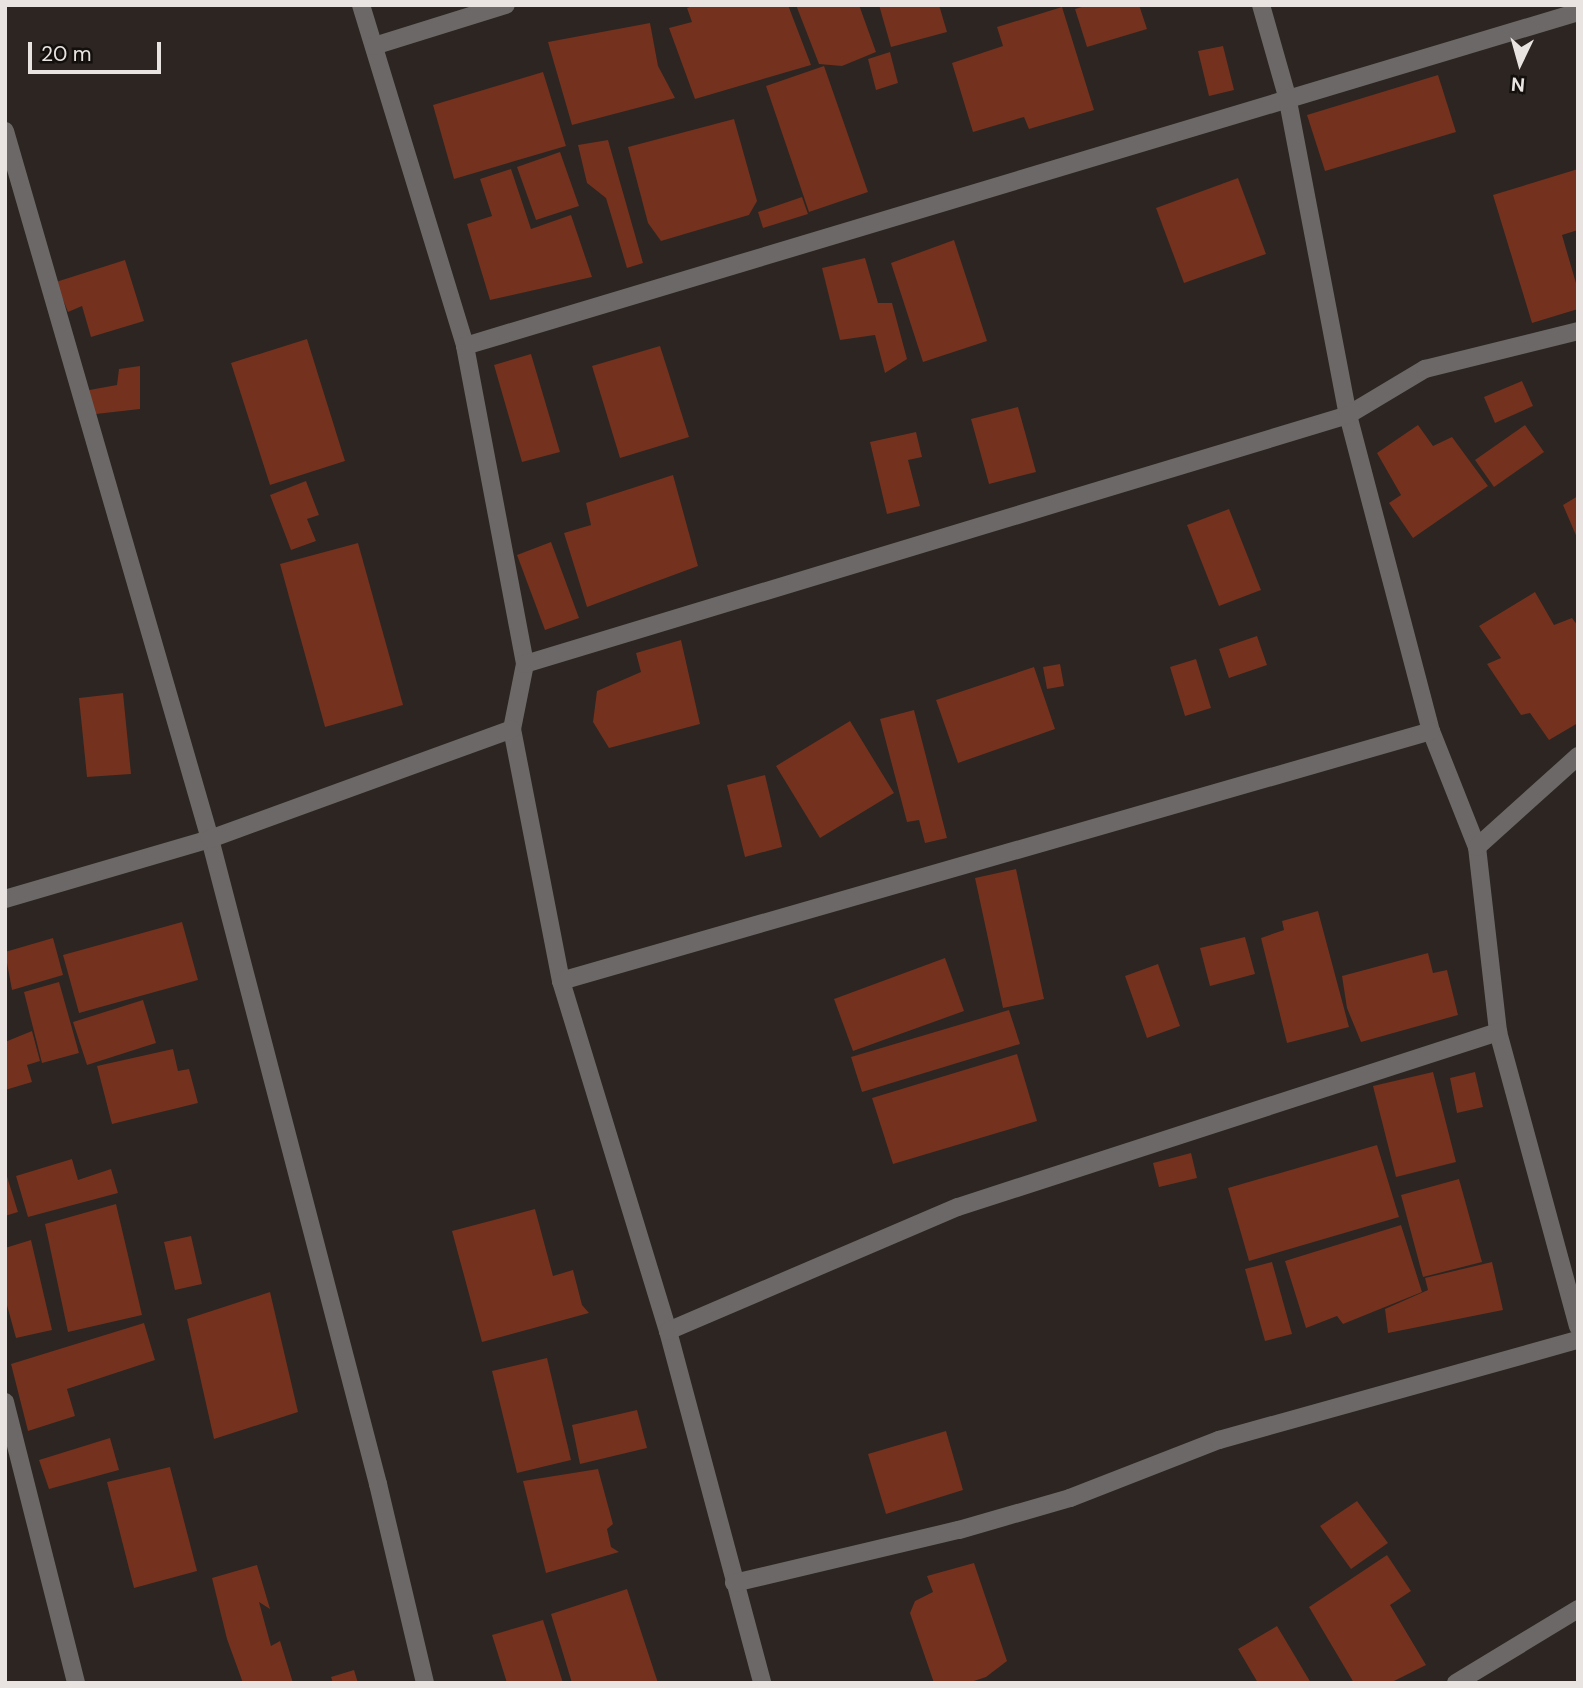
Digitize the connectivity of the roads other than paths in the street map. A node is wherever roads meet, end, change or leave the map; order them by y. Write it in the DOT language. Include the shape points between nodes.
graph roads {
  1 [pos="361,5"];
  2 [pos="506,5"];
  3 [pos="1261,5"];
  4 [pos="1578,12"];
  5 [pos="374,46"];
  6 [pos="1287,96"];
  7 [pos="5,131"];
  8 [pos="1578,331"];
  9 [pos="465,346"];
  10 [pos="1348,415"];
  11 [pos="525,664"];
  12 [pos="512,729"];
  13 [pos="1431,731"];
  14 [pos="1578,755"];
  15 [pos="211,839"];
  16 [pos="1477,847"];
  17 [pos="5,899"];
  18 [pos="561,981"];
  19 [pos="1498,1032"];
  20 [pos="1578,1326"];
  21 [pos="668,1331"];
  22 [pos="1578,1340"];
  23 [pos="5,1402"];
  24 [pos="734,1583"];
  25 [pos="1578,1609"];
  26 [pos="76,1683"];
  27 [pos="425,1683"];
  28 [pos="762,1683"];
  29 [pos="1455,1683"];
  1 -- 5 [label="street"];
  2 -- 5 [label="street"];
  3 -- 6 [label="street"];
  4 -- 6 [label="street"];
  5 -- 9 [label="street"];
  6 -- 9 [label="street"];
  6 -- 10 [label="street"];
  7 -- 15 [label="street"];
  8 -- 10 [label="street" via="1425,369"];
  9 -- 11 [label="street"];
  10 -- 11 [label="street"];
  10 -- 13 [label="street"];
  11 -- 12 [label="street"];
  12 -- 15 [label="street"];
  12 -- 18 [label="street"];
  13 -- 16 [label="street"];
  13 -- 18 [label="street"];
  14 -- 16 [label="street"];
  15 -- 17 [label="street"];
  15 -- 27 [label="street" via="379,1484"];
  16 -- 19 [label="street"];
  18 -- 21 [label="street"];
  19 -- 20 [label="street"];
  19 -- 21 [label="street" via="958,1207"];
  21 -- 24 [label="street"];
  22 -- 24 [label="street" via="1219,1440 1070,1498 959,1530"];
  23 -- 26 [label="street"];
  24 -- 28 [label="street"];
  25 -- 29 [label="street"];
}
